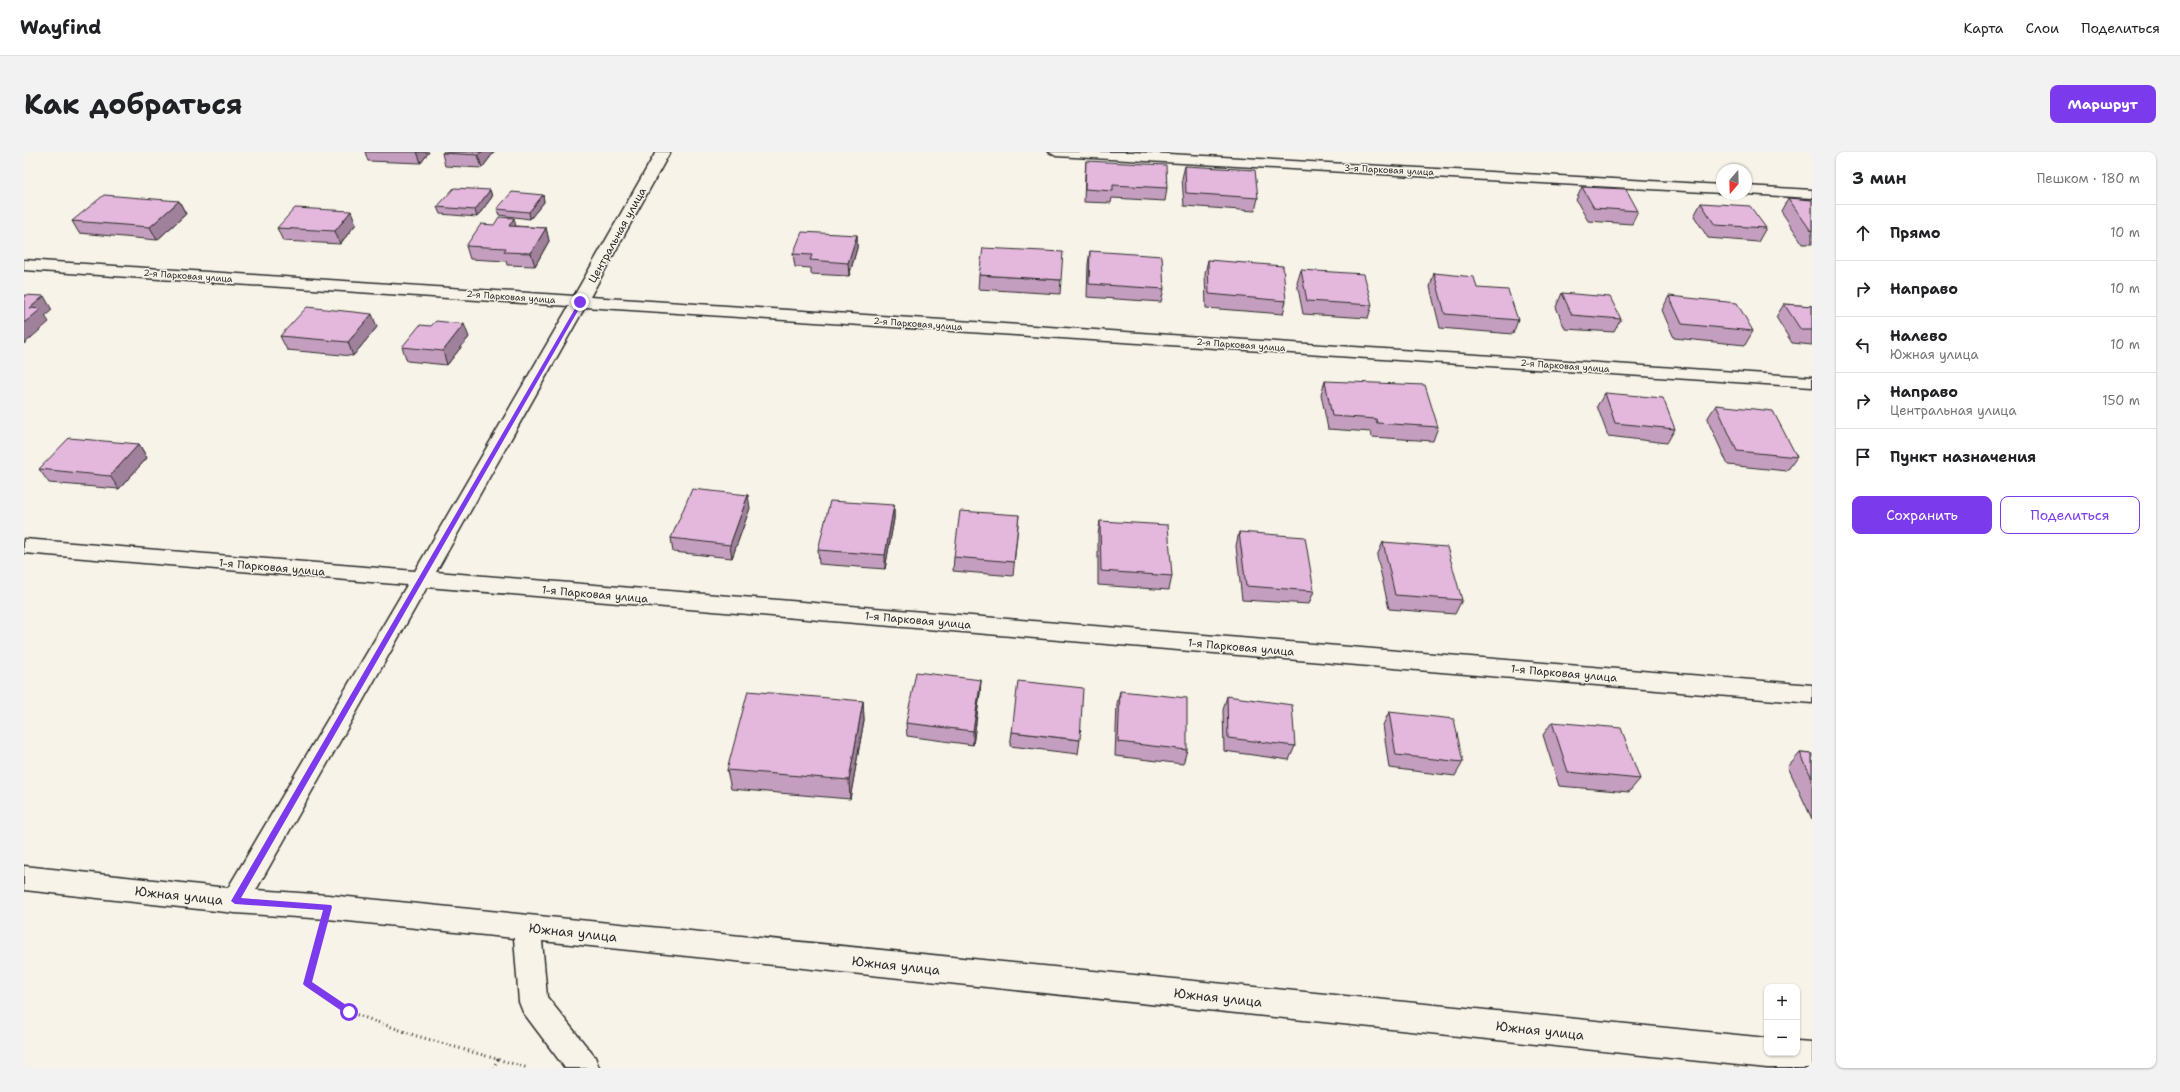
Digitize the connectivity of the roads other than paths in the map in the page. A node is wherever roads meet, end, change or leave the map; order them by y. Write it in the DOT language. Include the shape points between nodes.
graph roads {
  1 [pos="663,152"];
  2 [pos="1056,152"];
  3 [pos="1716,189"];
  4 [pos="1752,190"];
  5 [pos="1812,194"];
  6 [pos="24,265"];
  7 [pos="580,302"];
  8 [pos="1812,382"];
  9 [pos="24,546"];
  10 [pos="422,580"];
  11 [pos="1812,694"];
  12 [pos="24,878"];
  13 [pos="235,901"];
  14 [pos="527,928"];
  15 [pos="1764,1053"];
  16 [pos="1800,1056"];
  17 [pos="1812,1057"];
  18 [pos="584,1068"];
  1 -- 7 [label="street, Центральная улица"];
  2 -- 3 [label="street, 3-я Парковая улица"];
  4 -- 5 [label="street"];
  6 -- 7 [label="street, 2-я Парковая улица"];
  7 -- 8 [label="street, 2-я Парковая улица"];
  7 -- 10 [label="street, Центральная улица"];
  9 -- 10 [label="street, 1-я Парковая улица"];
  10 -- 11 [label="street, 1-я Парковая улица"];
  10 -- 13 [label="street, Центральная улица"];
  12 -- 13 [label="street, Южная улица"];
  13 -- 14 [label="street, Южная улица" via="328,907"];
  14 -- 15 [label="street, Южная улица"];
  14 -- 18 [label="street" via="533,1002"];
  16 -- 17 [label="street"];
}
